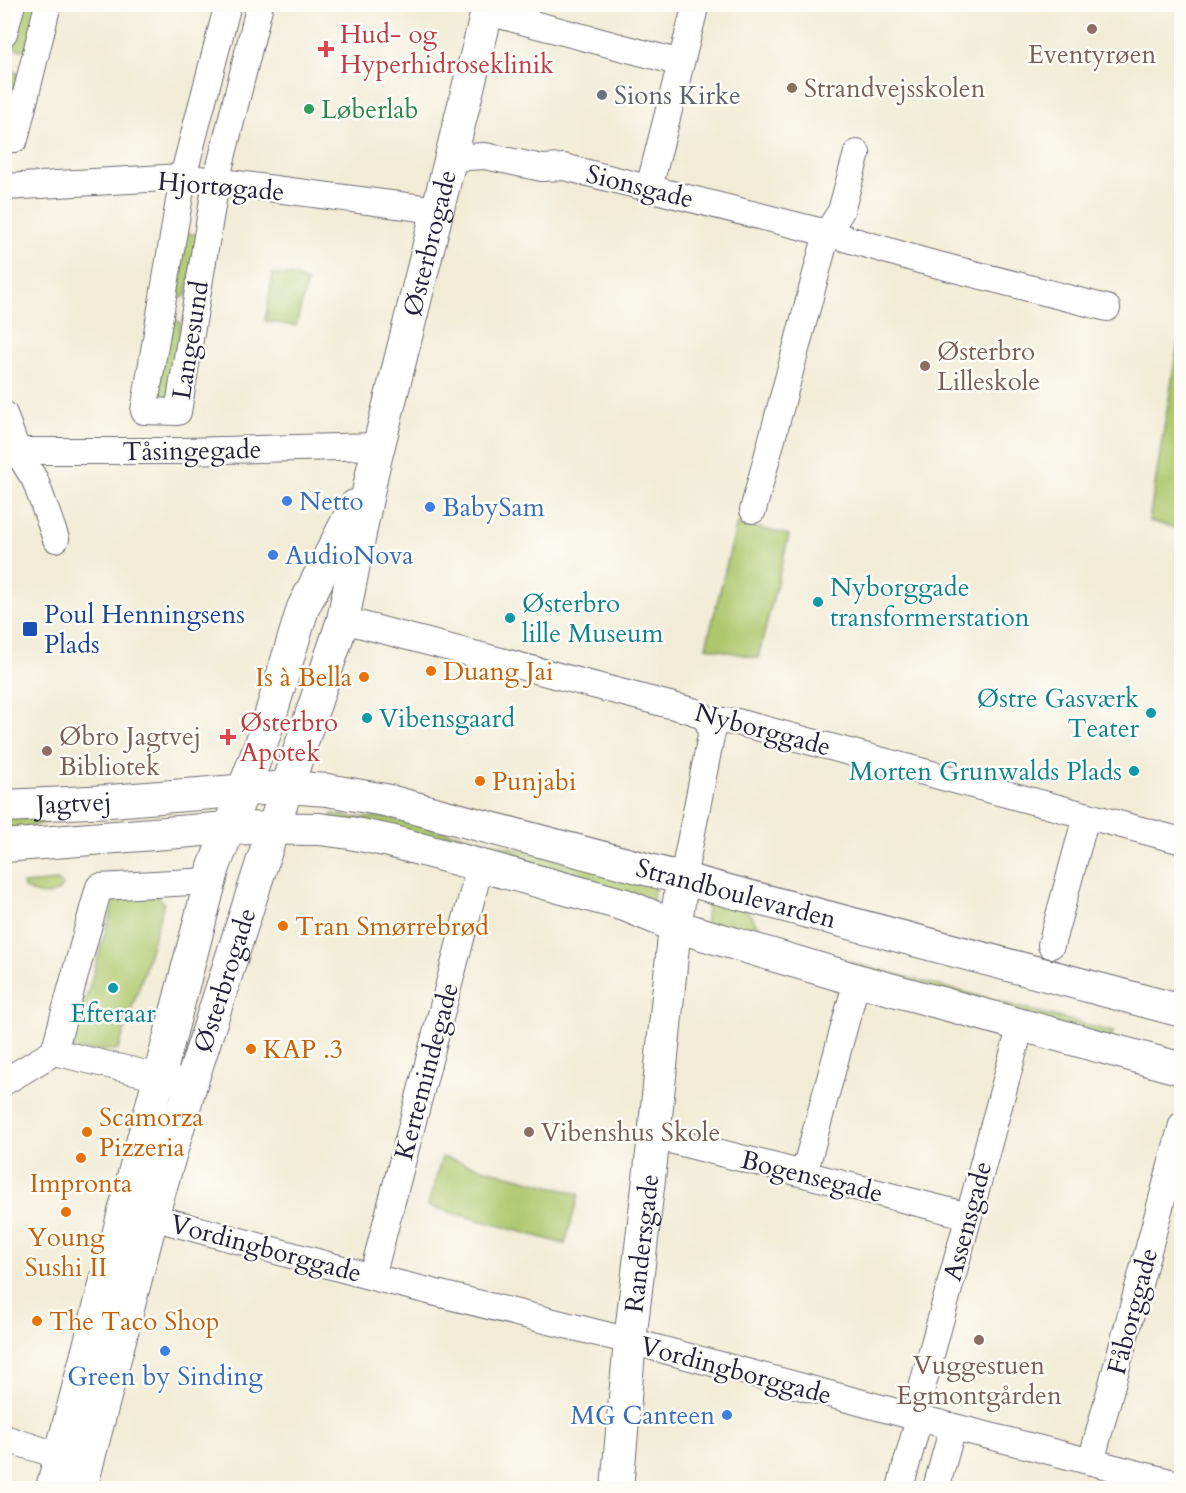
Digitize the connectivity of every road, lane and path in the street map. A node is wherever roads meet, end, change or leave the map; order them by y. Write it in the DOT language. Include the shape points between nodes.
graph roads {
  1 [pos="12,4"];
  2 [pos="48,4"];
  3 [pos="228,4"];
  4 [pos="260,4"];
  5 [pos="696,4"];
  6 [pos="489,8"];
  7 [pos="4,33"];
  8 [pos="681,63"];
  9 [pos="4,138"];
  10 [pos="857,153"];
  11 [pos="450,158"];
  12 [pos="183,177"];
  13 [pos="216,182"];
  14 [pos="4,187"];
  15 [pos="649,188"];
  16 [pos="437,210"];
  17 [pos="827,232"];
  18 [pos="1107,308"];
  19 [pos="4,414"];
  20 [pos="11,450"];
  21 [pos="376,460"];
  22 [pos="753,510"];
  23 [pos="56,539"];
  24 [pos="344,620"];
  25 [pos="709,720"];
  26 [pos="288,787"];
  27 [pos="244,789"];
  28 [pos="4,806"];
  29 [pos="1086,817"];
  30 [pos="228,828"];
  31 [pos="273,828"];
  32 [pos="1182,841"];
  33 [pos="4,846"];
  34 [pos="480,866"];
  35 [pos="683,878"];
  36 [pos="210,881"];
  37 [pos="675,926"];
  38 [pos="1051,945"];
  39 [pos="856,980"];
  40 [pos="1182,1011"];
  41 [pos="1021,1025"];
  42 [pos="54,1052"];
  43 [pos="1182,1069"];
  44 [pos="159,1078"];
  45 [pos="4,1082"];
  46 [pos="191,1084"];
  47 [pos="1182,1125"];
  48 [pos="654,1136"];
  49 [pos="804,1174"];
  50 [pos="138,1213"];
  51 [pos="969,1216"];
  52 [pos="372,1277"];
  53 [pos="630,1341"];
  54 [pos="917,1418"];
  55 [pos="953,1427"];
  56 [pos="4,1438"];
  57 [pos="77,1469"];
  58 [pos="1100,1472"];
  59 [pos="1182,1485"];
  60 [pos="52,1488"];
  61 [pos="617,1488"];
  62 [pos="900,1488"];
  63 [pos="936,1488"];
  1 -- 7 [label="street"];
  2 -- 9 [label="street" via="15,139"];
  3 -- 12 [label="street, Langesund"];
  4 -- 13 [label="street, Langesund"];
  5 -- 8 [label="street"];
  6 -- 8 [label="street, Østerbrogade"];
  6 -- 11 [label="street, Østerbrogade"];
  8 -- 15 [label="street"];
  10 -- 17 [label="street" via="842,211"];
  11 -- 15 [label="street, Sionsgade" via="485,156 542,168 564,167"];
  11 -- 16 [label="street, Østerbrogade"];
  12 -- 13 [label="street, Hjortøgade"];
  12 -- 13 [label="street, Langesund" via="144,411 178,412"];
  12 -- 14 [label="street, Hjortøgade"];
  13 -- 16 [label="street, Hjortøgade"];
  15 -- 17 [label="street, Sionsgade"];
  16 -- 21 [label="street, Østerbrogade"];
  17 -- 18 [label="street, Sionsgade" via="922,261"];
  17 -- 22 [label="street"];
  19 -- 20 [label="street"];
  20 -- 21 [label="street, Tåsingegade"];
  20 -- 23 [label="street" via="35,480"];
  21 -- 24 [label="street, Østerbrogade"];
  21 -- 27 [label="street, Østerbrogade" via="303,608"];
  24 -- 25 [label="street, Nyborggade" via="693,711"];
  24 -- 26 [label="street, Østerbrogade"];
  25 -- 29 [label="street, Nyborggade" via="748,725"];
  25 -- 35 [label="street" via="711,736"];
  26 -- 27 [label="street, Jagtvej"];
  26 -- 31 [label="street, Østerbrogade"];
  26 -- 35 [label="street, Strandboulevarden" via="385,800"];
  27 -- 28 [label="street, Jagtvej"];
  27 -- 30 [label="street, Østerbrogade"];
  29 -- 32 [label="street, Nyborggade"];
  29 -- 38 [label="street"];
  30 -- 31 [label="street, Strandboulevarden"];
  30 -- 33 [label="street, Jagtvej"];
  30 -- 36 [label="street, Østerbrogade"];
  31 -- 34 [label="street, Strandboulevarden" via="350,832"];
  31 -- 46 [label="street, Østerbrogade"];
  34 -- 37 [label="street, Strandboulevarden" via="625,905"];
  34 -- 52 [label="street, Kertemindegade"];
  35 -- 37 [label="street, Randersgade"];
  35 -- 40 [label="street, Strandboulevarden"];
  36 -- 42 [label="street, Østerbrogade" via="99,887"];
  36 -- 44 [label="street, Østerbrogade"];
  37 -- 39 [label="street, Strandboulevarden"];
  37 -- 48 [label="street, Randersgade"];
  39 -- 41 [label="street, Strandboulevarden"];
  39 -- 49 [label="street"];
  41 -- 43 [label="street, Strandboulevarden"];
  41 -- 51 [label="street, Assensgade"];
  42 -- 44 [label="street"];
  42 -- 45 [label="street"];
  44 -- 46 [label="street"];
  44 -- 50 [label="street, Østerbrogade"];
  46 -- 50 [label="street, Østerbrogade"];
  47 -- 58 [label="street, Fåborggade"];
  48 -- 49 [label="street, Bogensegade"];
  48 -- 53 [label="street, Randersgade"];
  49 -- 51 [label="street, Bogensegade"];
  50 -- 52 [label="street, Vordingborggade"];
  50 -- 57 [label="street, Østerbrogade"];
  51 -- 54 [label="street, Assensgade"];
  52 -- 53 [label="street, Vordingborggade"];
  53 -- 54 [label="street, Vordingborggade"];
  53 -- 61 [label="street, Randersgade"];
  54 -- 55 [label="street, Vordingborggade"];
  54 -- 62 [label="street, Assensgade"];
  55 -- 58 [label="street, Vordingborggade"];
  55 -- 63 [label="street"];
  56 -- 57 [label="street"];
  57 -- 60 [label="street, Østerbrogade"];
  58 -- 59 [label="street, Vordingborggade"];
}
